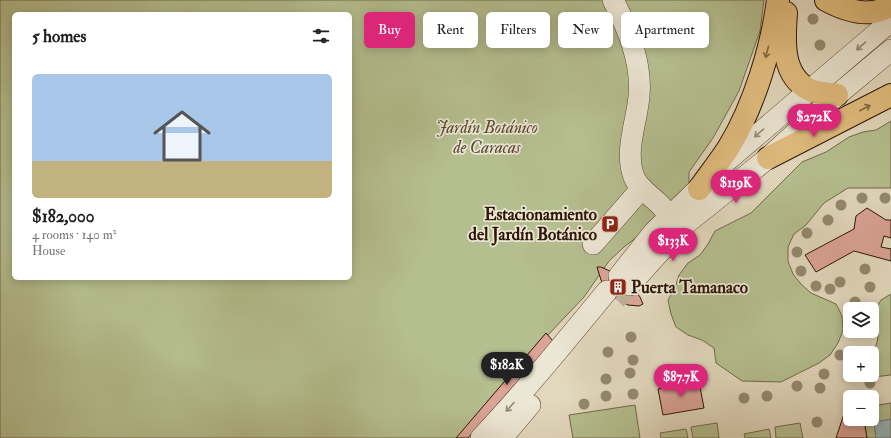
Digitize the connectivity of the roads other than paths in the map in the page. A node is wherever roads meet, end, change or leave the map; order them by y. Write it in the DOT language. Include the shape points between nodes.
graph roads {
  1 [pos="778,0"];
  2 [pos="786,0"];
  3 [pos="826,0"];
  4 [pos="617,2"];
  5 [pos="891,6"];
  6 [pos="891,21"];
  7 [pos="891,50"];
  8 [pos="810,90"];
  9 [pos="837,95"];
  10 [pos="891,95"];
  11 [pos="768,158"];
  12 [pos="642,188"];
  13 [pos="699,189"];
  14 [pos="672,216"];
  15 [pos="593,244"];
  16 [pos="623,282"];
  17 [pos="481,438"];
  18 [pos="502,438"];
  1 -- 13 [label="highway, one-way" via="775,24 753,97 730,146"];
  2 -- 8 [label="highway" via="788,66 794,77"];
  3 -- 5 [label="highway" via="856,11 872,12"];
  4 -- 12 [label="street" via="638,69 639,94 630,155 634,178"];
  6 -- 8 [label="street, one-way"];
  7 -- 9 [label="street"];
  8 -- 9 [label="highway"];
  8 -- 13 [label="street, one-way"];
  9 -- 11 [label="street"];
  11 -- 10 [label="highway, one-way"];
  11 -- 14 [label="street"];
  12 -- 14 [label="street"];
  12 -- 15 [label="street"];
  13 -- 14 [label="street"];
  14 -- 16 [label="street"];
  14 -- 16 [label="street" via="618,258"];
  16 -- 17 [label="street, one-way"];
  16 -- 18 [label="street"];
}
